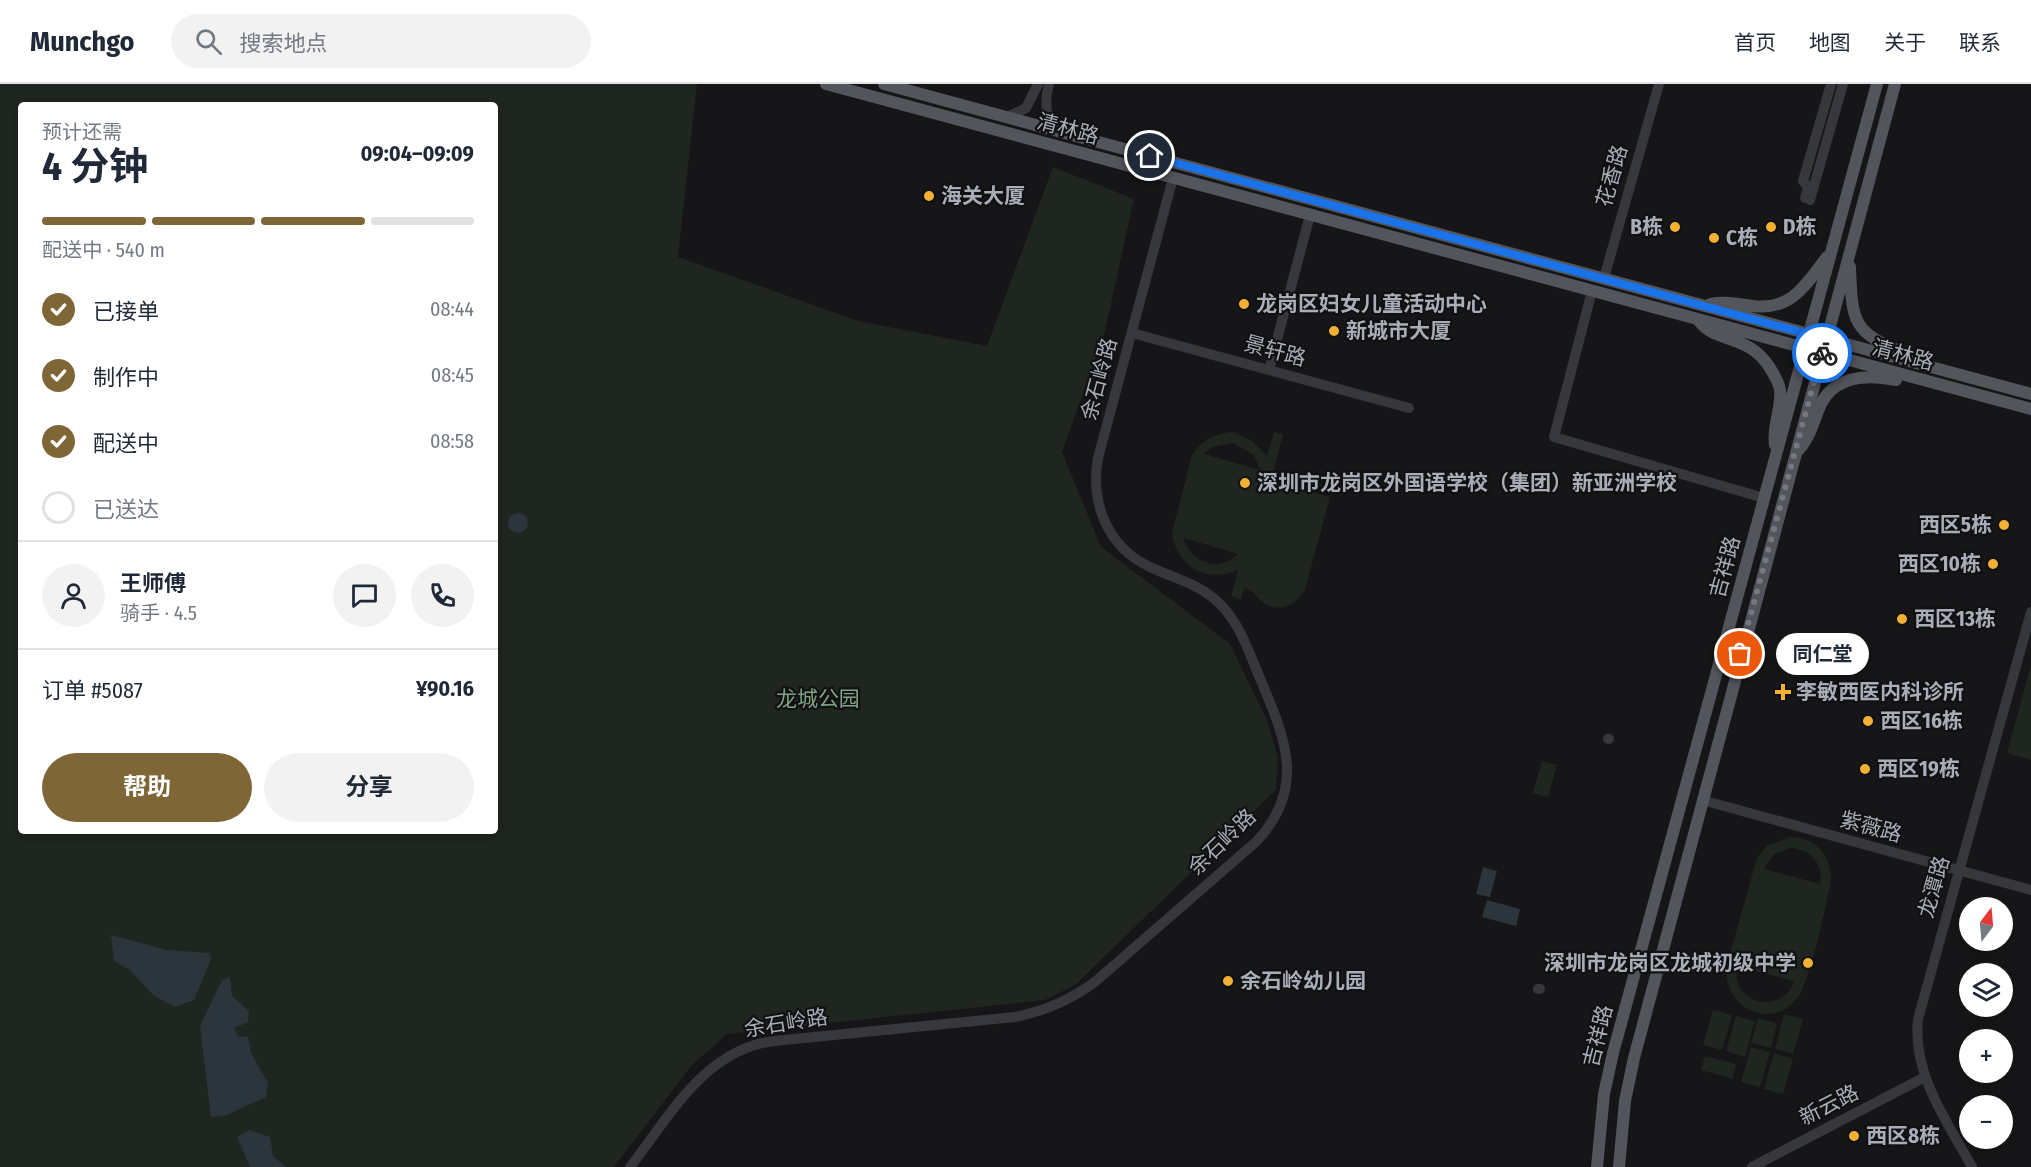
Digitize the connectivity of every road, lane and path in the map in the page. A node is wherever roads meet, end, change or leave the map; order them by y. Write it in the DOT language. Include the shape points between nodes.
graph roads {
  1 [pos="826,84"];
  2 [pos="884,84"];
  3 [pos="1038,84"];
  4 [pos="1048,84"];
  5 [pos="1659,84"];
  6 [pos="1831,84"];
  7 [pos="1843,84"];
  8 [pos="1877,84"];
  9 [pos="1894,84"];
  10 [pos="1007,117"];
  11 [pos="1059,131"];
  12 [pos="1173,178"];
  13 [pos="1310,215"];
  14 [pos="1832,249"];
  15 [pos="1849,254"];
  16 [pos="1604,278"];
  17 [pos="1592,291"];
  18 [pos="1675,298"];
  19 [pos="1703,305"];
  20 [pos="1646,306"];
  21 [pos="1698,320"];
  22 [pos="1132,333"];
  23 [pos="1809,334"];
  24 [pos="1826,339"];
  25 [pos="1805,348"];
  26 [pos="1822,353"];
  27 [pos="1928,367"];
  28 [pos="1269,370"];
  29 [pos="1924,381"];
  30 [pos="2031,394"];
  31 [pos="1409,408"];
  32 [pos="2031,410"];
  33 [pos="1777,452"];
  34 [pos="1794,455"];
  35 [pos="1764,498"];
  36 [pos="2031,612"];
  37 [pos="1702,800"];
  38 [pos="1959,871"];
  39 [pos="2031,890"];
  40 [pos="1925,1077"];
  41 [pos="630,1167"];
  42 [pos="1597,1167"];
  43 [pos="1619,1167"];
  44 [pos="1752,1167"];
  45 [pos="1972,1167"];
  1 -- 12 [label="main road, 清林路"];
  2 -- 10 [label="main road, 清林路"];
  3 -- 10 [label="street" via="1026,108"];
  4 -- 11 [label="street" via="1047,114"];
  5 -- 16 [label="street, 花香路"];
  6 -- 7 [label="street" via="1803,181 1808,187 1808,199"];
  8 -- 14 [label="main road, 吉祥路"];
  9 -- 15 [label="main road, 吉祥路"];
  10 -- 11 [label="main road, 清林路"];
  11 -- 16 [label="main road, 清林路"];
  12 -- 13 [label="main road, 清林路"];
  12 -- 22 [label="street, 余石岭路"];
  13 -- 17 [label="main road, 清林路"];
  13 -- 28 [label="street"];
  14 -- 19 [label="main road" via="1799,294 1780,304"];
  14 -- 23 [label="main road, 吉祥路"];
  15 -- 24 [label="main road, 吉祥路"];
  15 -- 27 [label="main road" via="1851,306 1858,324 1883,345 1918,358"];
  16 -- 18 [label="main road, 清林路"];
  17 -- 20 [label="main road, 清林路"];
  17 -- 35 [label="street" via="1554,437"];
  18 -- 19 [label="main road, 清林路"];
  18 -- 20 [label="main road" via="1689,309"];
  19 -- 23 [label="main road, 清林路"];
  20 -- 21 [label="main road, 清林路"];
  21 -- 25 [label="main road, 清林路"];
  21 -- 33 [label="main road" via="1709,331 1754,348 1774,375 1780,390 1774,428"];
  22 -- 28 [label="street, 景轩路"];
  22 -- 41 [label="street, 余石岭路" via="1096,469 1095,491 1100,512 1109,532 1131,556 1204,590 1239,628 1287,751 1284,794 1271,824 1241,855 1075,996 1015,1017 774,1041 742,1048 698,1079"];
  23 -- 24 [label="main road, 清林路"];
  23 -- 25 [label="main road, 吉祥路"];
  24 -- 26 [label="main road, 吉祥路"];
  24 -- 27 [label="main road, 清林路"];
  25 -- 26 [label="main road, 清林路"];
  25 -- 33 [label="main road, 吉祥路"];
  26 -- 29 [label="main road, 清林路"];
  26 -- 34 [label="main road, 吉祥路"];
  27 -- 30 [label="main road, 清林路"];
  28 -- 31 [label="street, 景轩路"];
  29 -- 32 [label="main road, 清林路"];
  29 -- 34 [label="main road" via="1866,376 1834,386 1818,409 1809,436"];
  33 -- 35 [label="main road, 吉祥路"];
  34 -- 37 [label="main road, 吉祥路"];
  35 -- 42 [label="main road, 吉祥路" via="1613,1053 1604,1094"];
  36 -- 38 [label="street, 龙潭路"];
  37 -- 38 [label="street, 紫薇路"];
  37 -- 43 [label="main road, 吉祥路" via="1634,1058 1625,1101"];
  38 -- 39 [label="street, 紫薇路"];
  38 -- 40 [label="street, 龙潭路" via="1918,1020 1918,1052"];
  40 -- 44 [label="street, 新云路"];
  40 -- 45 [label="street, 龙潭路"];
}
